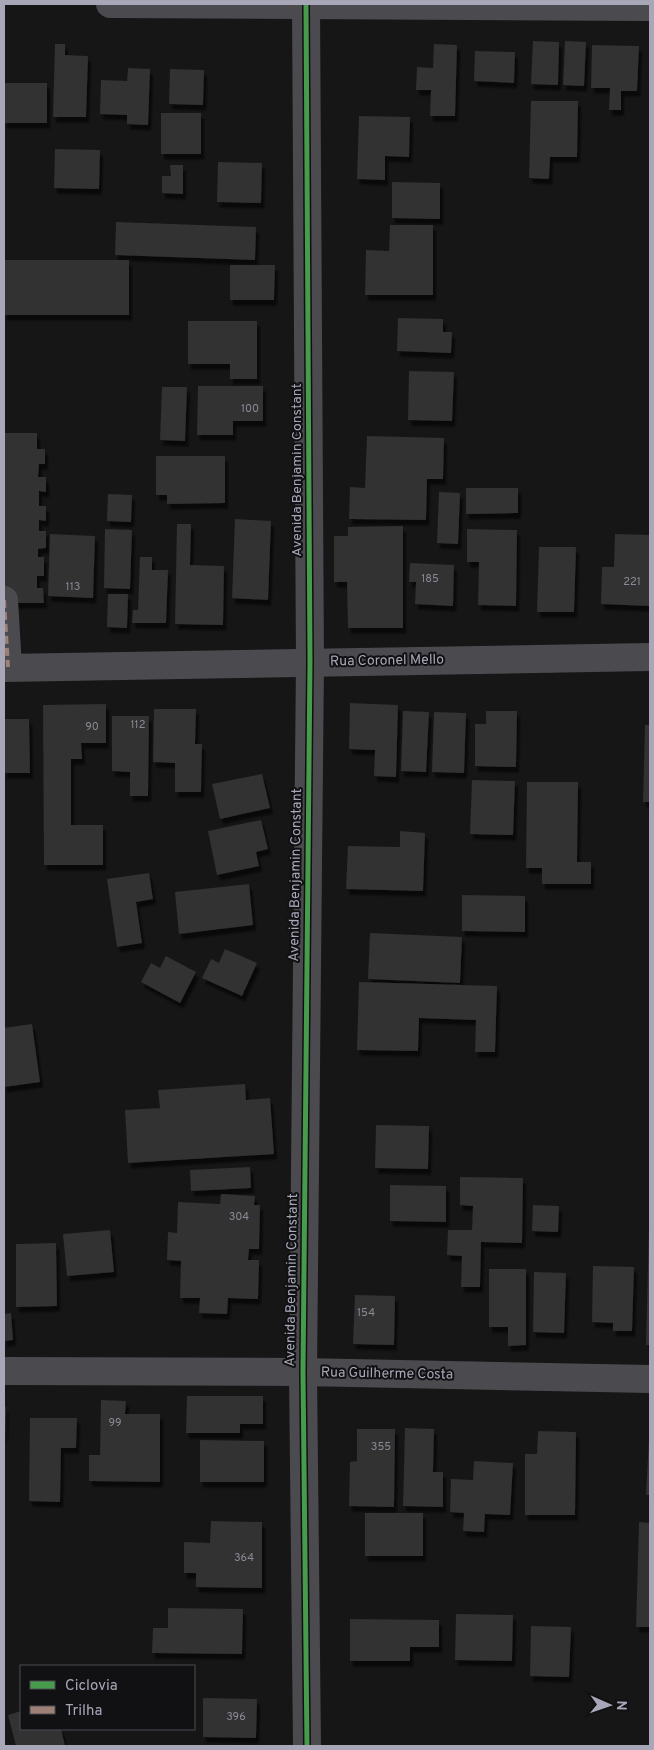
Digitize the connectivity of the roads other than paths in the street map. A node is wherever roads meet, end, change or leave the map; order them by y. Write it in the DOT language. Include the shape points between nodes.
graph roads {
  1 [pos="110,4"];
  2 [pos="306,4"];
  3 [pos="650,8"];
  4 [pos="4,600"];
  5 [pos="650,657"];
  6 [pos="310,662"];
  7 [pos="6,667"];
  8 [pos="4,1371"];
  9 [pos="302,1372"];
  10 [pos="650,1379"];
  11 [pos="307,1746"];
  1 -- 2 [label="street"];
  2 -- 3 [label="street"];
  2 -- 6 [label="street, Avenida Benjamin Constant"];
  4 -- 7 [label="street"];
  5 -- 6 [label="street, Rua Coronel Mello"];
  6 -- 7 [label="street, Rua Coronel Mello"];
  6 -- 9 [label="street, Avenida Benjamin Constant"];
  8 -- 9 [label="street, Rua Guilherme Costa"];
  9 -- 10 [label="street, Rua Guilherme Costa"];
  9 -- 11 [label="street, Avenida Benjamin Constant"];
}
